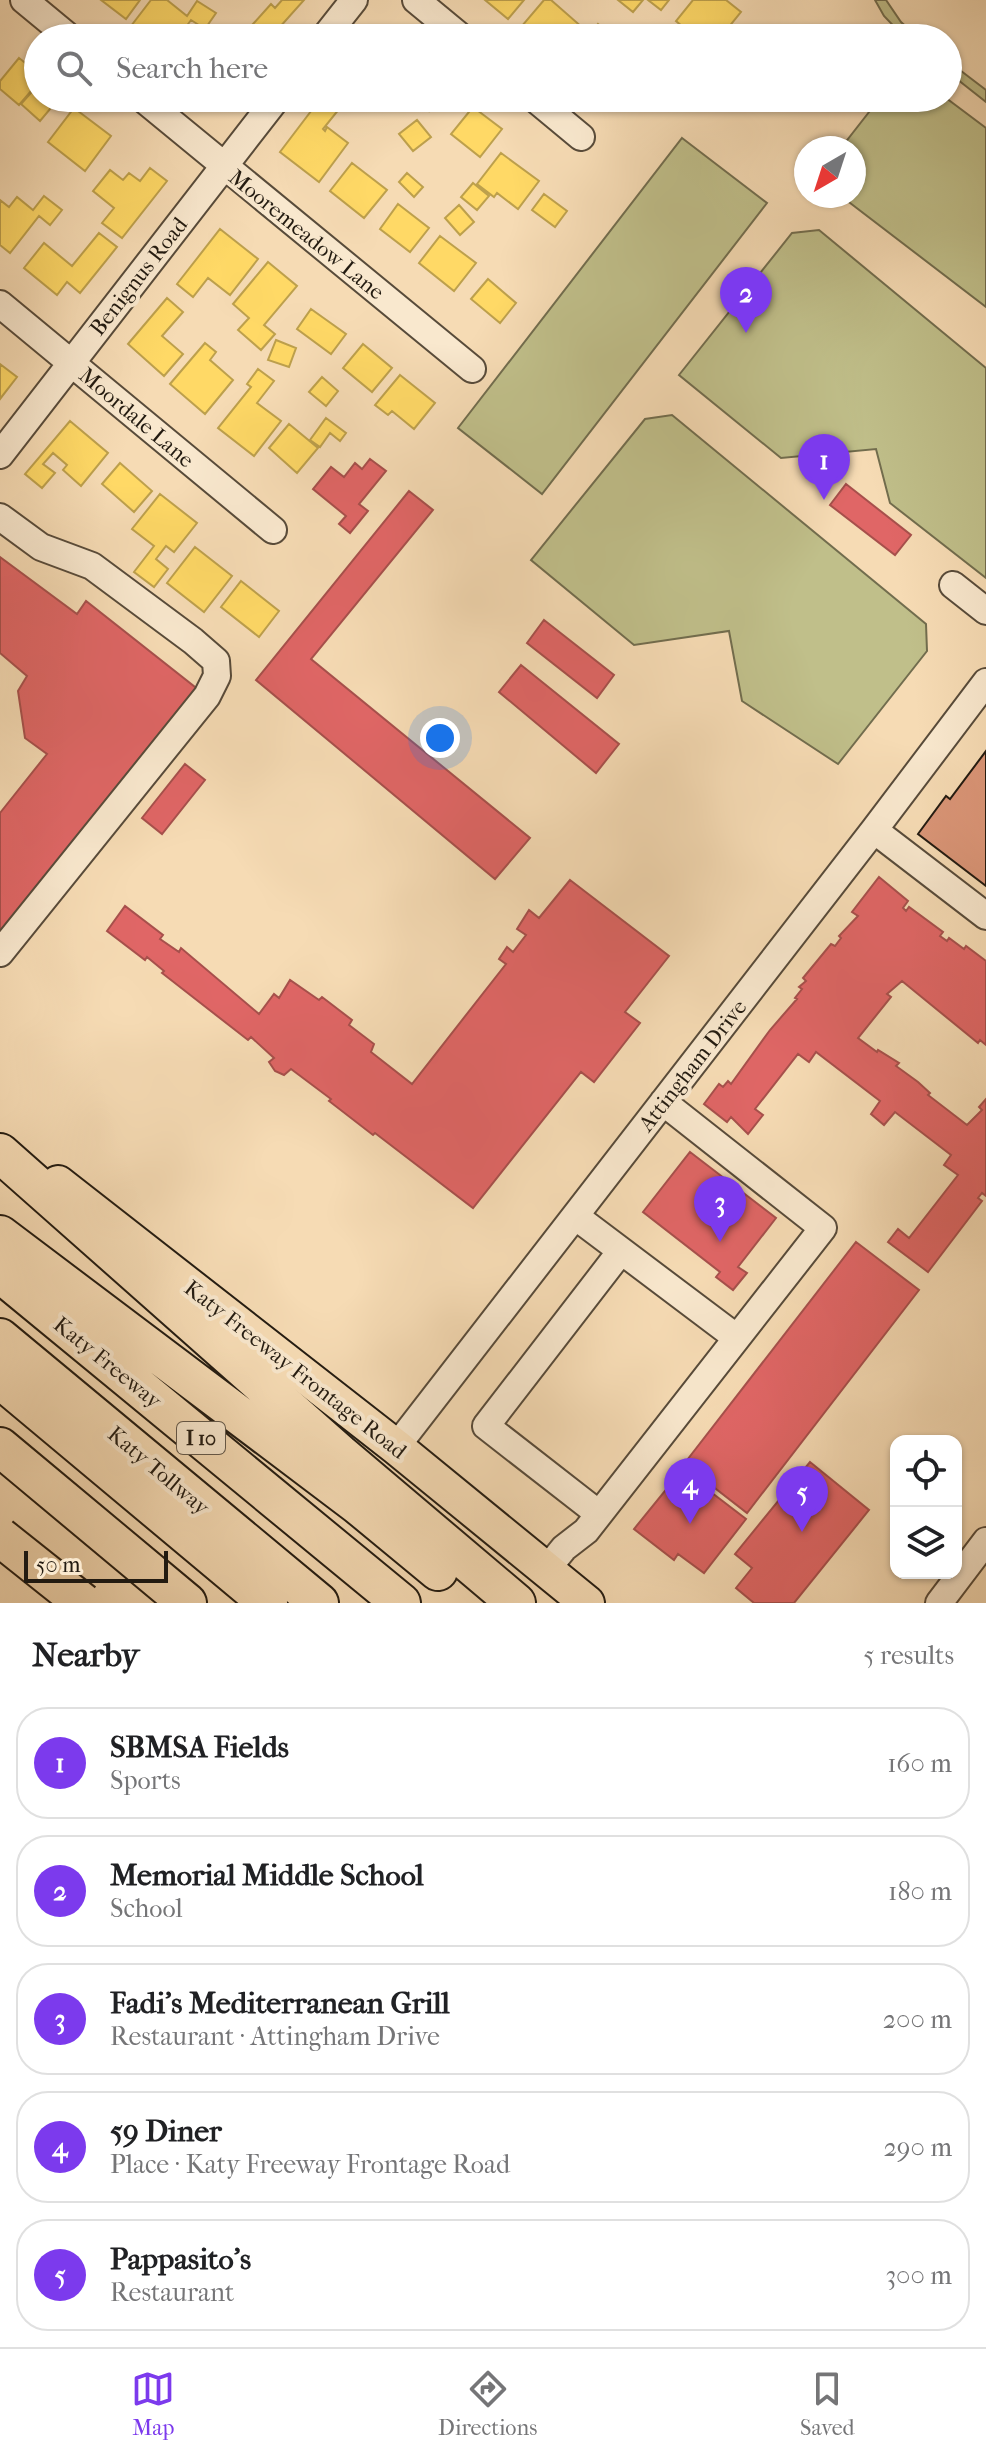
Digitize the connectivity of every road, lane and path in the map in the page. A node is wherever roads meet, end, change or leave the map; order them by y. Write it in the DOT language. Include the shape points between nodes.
graph roads {
  1 [pos="24,0"];
  2 [pos="354,0"];
  3 [pos="416,0"];
  4 [pos="53,24"];
  5 [pos="335,24"];
  6 [pos="445,24"];
  7 [pos="159,112"];
  8 [pos="266,112"];
  9 [pos="551,112"];
  10 [pos="581,137"];
  11 [pos="223,166"];
  12 [pos="0,304"];
  13 [pos="71,362"];
  14 [pos="472,369"];
  15 [pos="0,455"];
  16 [pos="0,517"];
  17 [pos="273,530"];
  18 [pos="953,585"];
  19 [pos="986,611"];
  20 [pos="986,682"];
  21 [pos="874,830"];
  22 [pos="986,916"];
  23 [pos="0,953"];
  24 [pos="663,1102"];
  25 [pos="0,1140"];
  26 [pos="0,1153"];
  27 [pos="575,1216"];
  28 [pos="0,1235"];
  29 [pos="621,1251"];
  30 [pos="0,1273"];
  31 [pos="0,1338"];
  32 [pos="737,1338"];
  33 [pos="0,1379"];
  34 [pos="0,1447"];
  35 [pos="396,1447"];
  36 [pos="599,1514"];
  37 [pos="0,1527"];
  38 [pos="0,1537"];
  39 [pos="986,1541"];
  40 [pos="546,1570"];
  41 [pos="80,1603"];
  42 [pos="187,1603"];
  43 [pos="268,1603"];
  44 [pos="319,1603"];
  45 [pos="401,1603"];
  46 [pos="478,1603"];
  47 [pos="516,1603"];
  48 [pos="587,1603"];
  49 [pos="939,1603"];
  1 -- 4 [label="street"];
  2 -- 5 [label="street"];
  3 -- 6 [label="street"];
  7 -- 11 [label="street, Mooremeadow Lane"];
  8 -- 11 [label="street, Benignus Road"];
  9 -- 10 [label="street"];
  11 -- 13 [label="street, Benignus Road"];
  11 -- 14 [label="street, Mooremeadow Lane"];
  12 -- 13 [label="street, Moordale Lane"];
  13 -- 15 [label="street, Benignus Road"];
  13 -- 17 [label="street, Moordale Lane"];
  16 -- 23 [label="street" via="41,547 92,566 216,661 217,676 207,696"];
  18 -- 19 [label="street"];
  20 -- 21 [label="street, Attingham Drive"];
  21 -- 22 [label="street"];
  21 -- 24 [label="street, Attingham Drive"];
  24 -- 27 [label="street, Attingham Drive"];
  24 -- 32 [label="street" via="823,1228"];
  25 -- 35 [label="main road, Katy Freeway Frontage Road"];
  26 -- 47 [label="highway"];
  27 -- 29 [label="street"];
  27 -- 35 [label="street, Attingham Drive"];
  28 -- 46 [label="highway" via="358,1505"];
  29 -- 32 [label="street"];
  29 -- 36 [label="street" via="486,1426"];
  30 -- 45 [label="highway, Katy Freeway / I 10"];
  31 -- 44 [label="highway, Katy Tollway"];
  32 -- 36 [label="street"];
  33 -- 43 [label="highway, Katy Tollway"];
  34 -- 42 [label="highway"];
  35 -- 40 [label="main road, Katy Freeway Frontage Road"];
  36 -- 40 [label="street"];
  37 -- 41 [label="highway"];
  38 -- 41 [label="highway, bridge"];
  39 -- 49 [label="street"];
  40 -- 48 [label="main road, Katy Freeway Frontage Road"];
}
